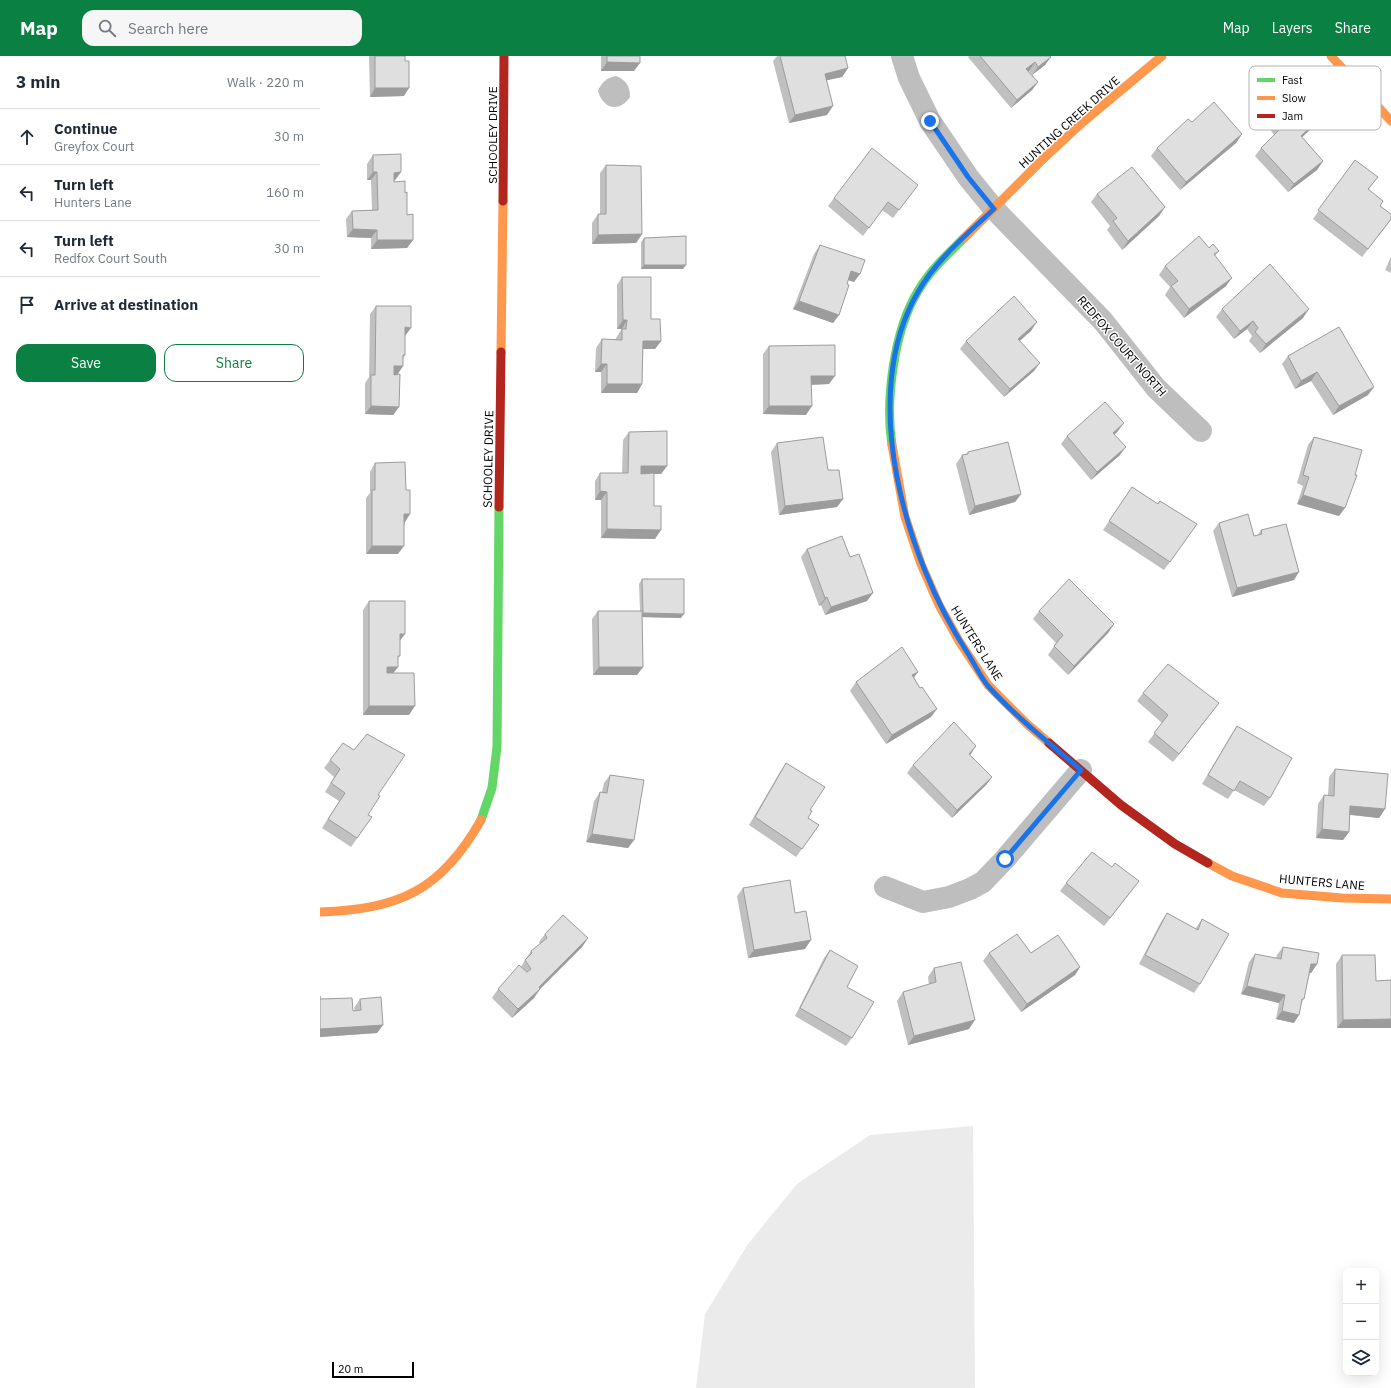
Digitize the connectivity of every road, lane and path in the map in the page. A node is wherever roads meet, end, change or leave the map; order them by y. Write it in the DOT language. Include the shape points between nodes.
graph roads {
  1 [pos="504,56"];
  2 [pos="902,56"];
  3 [pos="1162,56"];
  4 [pos="1331,56"];
  5 [pos="1340,66"];
  6 [pos="1381,110"];
  7 [pos="1391,121"];
  8 [pos="994,209"];
  9 [pos="1201,431"];
  10 [pos="1081,770"];
  11 [pos="885,887"];
  12 [pos="1391,899"];
  13 [pos="320,912"];
  1 -- 13 [label="street, SCHOOLEY DRIVE" via="498,737 491,789 482,818 460,854 433,881 408,897 379,906"];
  2 -- 8 [label="street, REDFOX COURT NORTH" via="909,78 930,121 968,177"];
  3 -- 8 [label="street, HUNTING CREEK DRIVE" via="1083,122"];
  4 -- 5 [label="street"];
  6 -- 7 [label="street"];
  8 -- 9 [label="street, REDFOX COURT NORTH" via="1103,321 1156,388"];
  8 -- 10 [label="street, HUNTERS LANE" via="936,267 918,290 909,308 893,367 891,439 905,517 939,605 959,641 988,685 1027,724"];
  10 -- 11 [label="street" via="983,882 949,897 922,902"];
  10 -- 12 [label="street, HUNTERS LANE" via="1121,805 1175,844 1232,876 1282,892 1342,898"];
}
